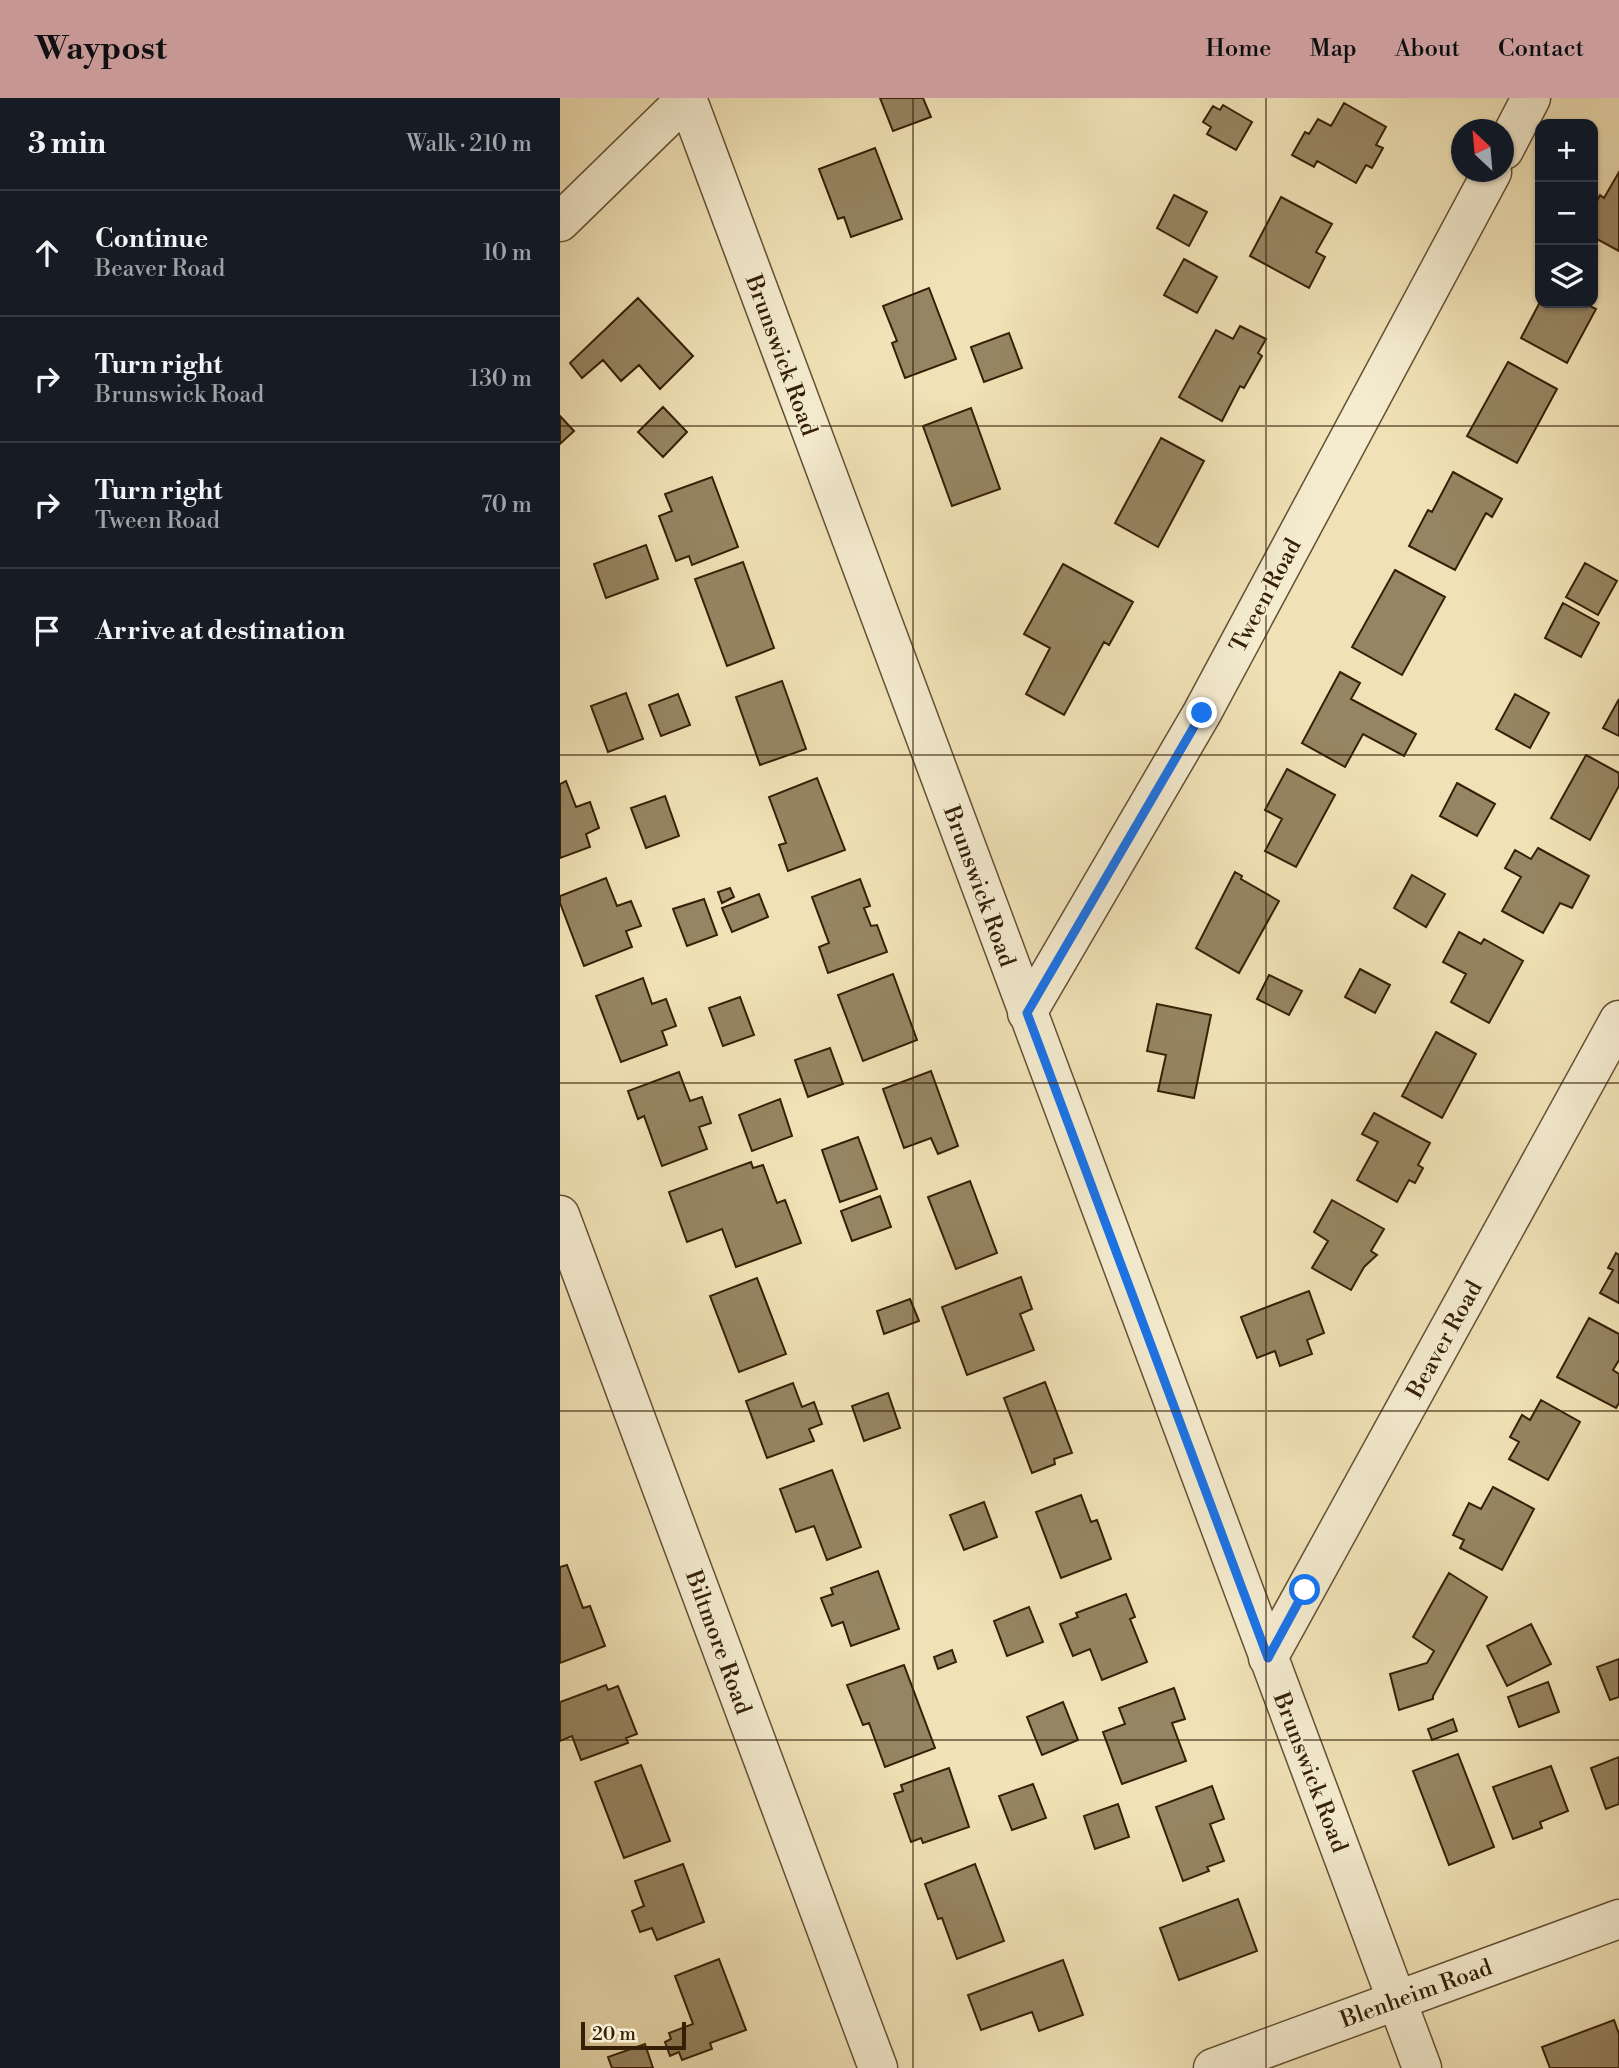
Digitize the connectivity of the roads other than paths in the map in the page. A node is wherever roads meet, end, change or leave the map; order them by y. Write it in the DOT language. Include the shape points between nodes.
graph roads {
  1 [pos="687,98"];
  2 [pos="1531,98"];
  3 [pos="1514,130"];
  4 [pos="1487,182"];
  5 [pos="560,222"];
  6 [pos="1027,1013"];
  7 [pos="1619,1020"];
  8 [pos="560,1216"];
  9 [pos="1268,1658"];
  10 [pos="1619,1919"];
  11 [pos="1396,2001"];
  12 [pos="878,2068"];
  13 [pos="1213,2068"];
  14 [pos="1422,2068"];
  1 -- 5 [label="street"];
  1 -- 6 [label="street, Brunswick Road"];
  2 -- 3 [label="street"];
  4 -- 6 [label="street, Tween Road" via="1202,713"];
  6 -- 9 [label="street, Brunswick Road"];
  7 -- 9 [label="street, Beaver Road"];
  8 -- 12 [label="street, Biltmore Road"];
  9 -- 11 [label="street, Brunswick Road"];
  10 -- 11 [label="street, Blenheim Road"];
  11 -- 13 [label="street, Blenheim Road"];
  11 -- 14 [label="street, Brunswick Road"];
}
